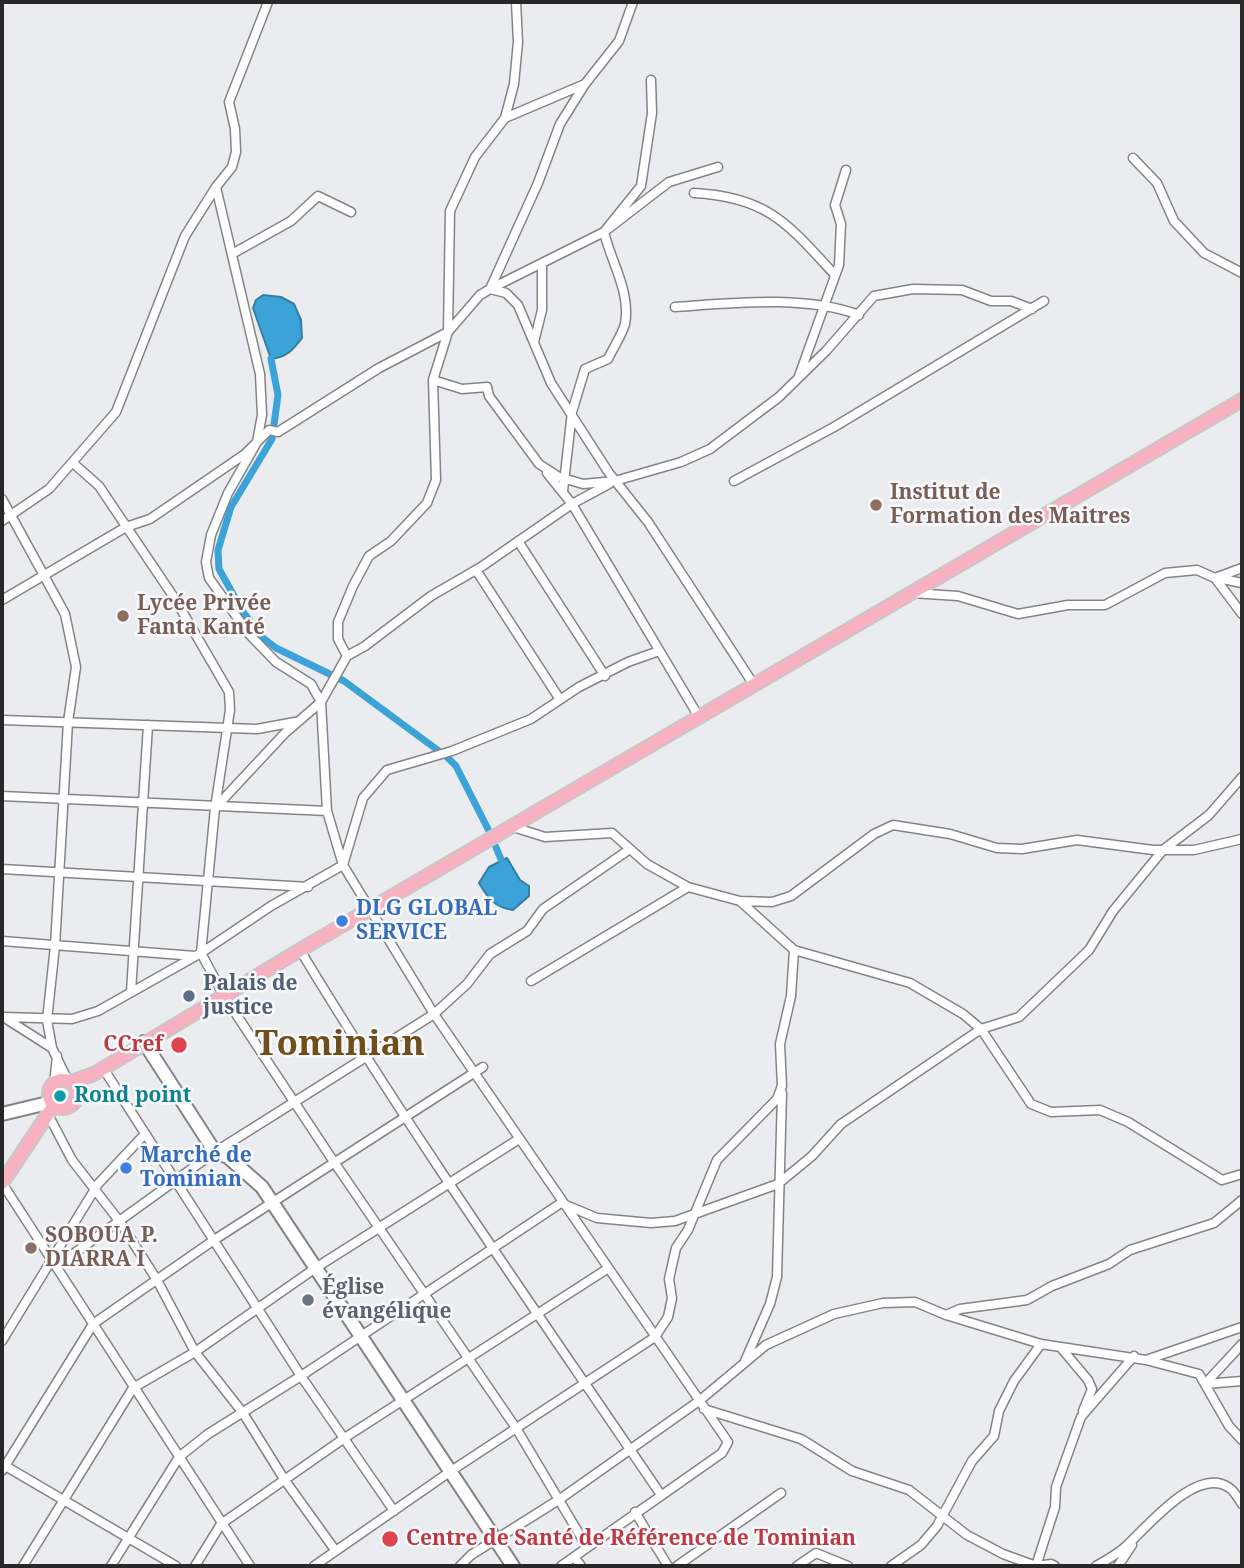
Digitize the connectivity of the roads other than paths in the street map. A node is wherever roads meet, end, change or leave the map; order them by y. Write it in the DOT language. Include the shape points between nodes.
graph roads {
  1 [pos="268,2"];
  2 [pos="516,2"];
  3 [pos="633,2"];
  4 [pos="652,80"];
  5 [pos="585,84"];
  6 [pos="505,118"];
  7 [pos="1133,158"];
  8 [pos="718,167"];
  9 [pos="846,170"];
  10 [pos="216,187"];
  11 [pos="694,193"];
  12 [pos="351,212"];
  13 [pos="604,232"];
  14 [pos="232,254"];
  15 [pos="542,264"];
  16 [pos="1242,273"];
  17 [pos="835,275"];
  18 [pos="490,289"];
  19 [pos="1044,301"];
  20 [pos="676,307"];
  21 [pos="824,307"];
  22 [pos="1032,309"];
  23 [pos="859,315"];
  24 [pos="448,332"];
  25 [pos="534,342"];
  26 [pos="798,379"];
  27 [pos="433,380"];
  28 [pos="1242,400"];
  29 [pos="572,412"];
  30 [pos="257,442"];
  31 [pos="73,463"];
  32 [pos="539,464"];
  33 [pos="562,478"];
  34 [pos="615,481"];
  35 [pos="734,481"];
  36 [pos="563,491"];
  37 [pos="2,499"];
  38 [pos="572,504"];
  39 [pos="5,519"];
  40 [pos="126,527"];
  41 [pos="518,541"];
  42 [pos="1242,568"];
  43 [pos="475,570"];
  44 [pos="45,575"];
  45 [pos="1215,578"];
  46 [pos="1242,583"];
  47 [pos="912,593"];
  48 [pos="2,600"];
  49 [pos="1242,614"];
  50 [pos="659,652"];
  51 [pos="347,656"];
  52 [pos="605,676"];
  53 [pos="754,685"];
  54 [pos="559,698"];
  55 [pos="321,702"];
  56 [pos="699,717"];
  57 [pos="2,720"];
  58 [pos="298,721"];
  59 [pos="68,722"];
  60 [pos="148,725"];
  61 [pos="227,728"];
  62 [pos="1242,777"];
  63 [pos="2,796"];
  64 [pos="61,799"];
  65 [pos="144,803"];
  66 [pos="215,808"];
  67 [pos="327,811"];
  68 [pos="513,827"];
  69 [pos="1242,839"];
  70 [pos="629,849"];
  71 [pos="1163,850"];
  72 [pos="344,865"];
  73 [pos="2,869"];
  74 [pos="59,873"];
  75 [pos="140,878"];
  76 [pos="209,881"];
  77 [pos="308,887"];
  78 [pos="688,887"];
  79 [pos="740,901"];
  80 [pos="370,909"];
  81 [pos="2,941"];
  82 [pos="55,946"];
  83 [pos="135,950"];
  84 [pos="300,950"];
  85 [pos="794,950"];
  86 [pos="198,955"];
  87 [pos="531,981"];
  88 [pos="131,992"];
  89 [pos="224,996"];
  90 [pos="433,1014"];
  91 [pos="3,1017"];
  92 [pos="47,1020"];
  93 [pos="981,1029"];
  94 [pos="144,1042"];
  95 [pos="54,1052"];
  96 [pos="365,1058"];
  97 [pos="482,1067"];
  98 [pos="99,1071"];
  99 [pos="474,1072"];
  100 [pos="69,1082"];
  101 [pos="782,1086"];
  102 [pos="55,1098"];
  103 [pos="77,1098"];
  104 [pos="296,1103"];
  105 [pos="2,1114"];
  106 [pos="405,1115"];
  107 [pos="51,1120"];
  108 [pos="37,1132"];
  109 [pos="144,1135"];
  110 [pos="519,1139"];
  111 [pos="215,1152"];
  112 [pos="334,1162"];
  113 [pos="1242,1174"];
  114 [pos="450,1182"];
  115 [pos="2,1183"];
  116 [pos="175,1183"];
  117 [pos="778,1184"];
  118 [pos="95,1189"];
  119 [pos="1242,1200"];
  120 [pos="272,1202"];
  121 [pos="561,1203"];
  122 [pos="694,1213"];
  123 [pos="120,1222"];
  124 [pos="378,1227"];
  125 [pos="214,1240"];
  126 [pos="493,1247"];
  127 [pos="52,1257"];
  128 [pos="58,1265"];
  129 [pos="317,1267"];
  130 [pos="607,1269"];
  131 [pos="157,1280"];
  132 [pos="425,1292"];
  133 [pos="258,1306"];
  134 [pos="946,1315"];
  135 [pos="536,1316"];
  136 [pos="93,1324"];
  137 [pos="1242,1326"];
  138 [pos="362,1334"];
  139 [pos="655,1337"];
  140 [pos="2,1340"];
  141 [pos="1041,1344"];
  142 [pos="1242,1344"];
  143 [pos="1062,1349"];
  144 [pos="195,1352"];
  145 [pos="1134,1356"];
  146 [pos="469,1358"];
  147 [pos="1146,1360"];
  148 [pos="744,1363"];
  149 [pos="301,1376"];
  150 [pos="1242,1381"];
  151 [pos="1205,1384"];
  152 [pos="585,1385"];
  153 [pos="133,1388"];
  154 [pos="406,1401"];
  155 [pos="701,1405"];
  156 [pos="243,1413"];
  157 [pos="1081,1417"];
  158 [pos="516,1428"];
  159 [pos="346,1437"];
  160 [pos="1242,1440"];
  161 [pos="630,1449"];
  162 [pos="179,1457"];
  163 [pos="3,1467"];
  164 [pos="451,1471"];
  165 [pos="284,1479"];
  166 [pos="781,1493"];
  167 [pos="661,1495"];
  168 [pos="64,1499"];
  169 [pos="560,1499"];
  170 [pos="1242,1504"];
  171 [pos="394,1511"];
  172 [pos="635,1512"];
  173 [pos="941,1517"];
  174 [pos="221,1524"];
  175 [pos="1142,1530"];
  176 [pos="128,1537"];
  177 [pos="497,1541"];
  178 [pos="587,1547"];
  179 [pos="335,1550"];
  180 [pos="574,1557"];
  181 [pos="23,1566"];
  182 [pos="111,1566"];
  183 [pos="176,1566"];
  184 [pos="195,1566"];
  185 [pos="250,1566"];
  186 [pos="314,1566"];
  187 [pos="460,1566"];
  188 [pos="513,1566"];
  189 [pos="561,1566"];
  190 [pos="581,1566"];
  191 [pos="668,1566"];
  192 [pos="677,1566"];
  193 [pos="797,1566"];
  194 [pos="848,1566"];
  195 [pos="891,1566"];
  196 [pos="1036,1566"];
  197 [pos="1055,1566"];
  198 [pos="1096,1566"];
  199 [pos="1118,1566"];
  1 -- 10 [label="street" via="229,102 236,152 232,167"];
  2 -- 6 [label="street" via="518,42"];
  3 -- 5 [label="street" via="619,41"];
  4 -- 13 [label="street" via="641,186"];
  5 -- 6 [label="street"];
  5 -- 18 [label="street" via="560,124"];
  6 -- 24 [label="street" via="475,157 450,211"];
  7 -- 16 [label="street" via="1157,183 1174,221 1204,253"];
  8 -- 13 [label="street" via="669,182"];
  9 -- 17 [label="street" via="835,205 841,224"];
  10 -- 14 [label="street"];
  10 -- 31 [label="street" via="185,236 116,412"];
  11 -- 17 [label="street" via="744,199 781,218"];
  12 -- 14 [label="street" via="317,196 291,221"];
  13 -- 15 [label="street"];
  13 -- 29 [label="street" via="622,284 625,324 608,359 585,369"];
  14 -- 30 [label="street" via="260,374 262,415"];
  15 -- 18 [label="street"];
  15 -- 25 [label="street" via="542,310"];
  17 -- 21 [label="street"];
  18 -- 24 [label="street"];
  18 -- 25 [label="street" via="506,293 518,305"];
  19 -- 22 [label="street"];
  20 -- 21 [label="street" via="769,302"];
  21 -- 23 [label="street"];
  21 -- 26 [label="street"];
  22 -- 23 [label="street" via="991,302 962,290 913,289 874,296"];
  22 -- 35 [label="street"];
  23 -- 26 [label="street"];
  24 -- 27 [label="street"];
  24 -- 30 [label="street" via="379,368 278,432 269,430"];
  25 -- 29 [label="street" via="551,383"];
  26 -- 34 [label="street" via="710,449"];
  27 -- 32 [label="street" via="462,389 487,387"];
  27 -- 51 [label="street" via="436,480 427,503 391,541 369,556 338,622 338,639"];
  28 -- 47 [label="main road"];
  29 -- 33 [label="street"];
  29 -- 34 [label="street"];
  30 -- 40 [label="street" via="192,492 150,519"];
  30 -- 55 [label="street" via="211,535 206,562 209,578 248,634 276,662 312,684"];
  31 -- 39 [label="street" via="49,489"];
  31 -- 40 [label="street" via="99,486"];
  32 -- 33 [label="street"];
  32 -- 36 [label="street"];
  33 -- 34 [label="street" via="583,484"];
  33 -- 36 [label="street"];
  34 -- 38 [label="street"];
  34 -- 53 [label="street" via="648,522"];
  36 -- 38 [label="street"];
  37 -- 39 [label="street"];
  38 -- 41 [label="street"];
  38 -- 50 [label="street"];
  39 -- 44 [label="street"];
  40 -- 44 [label="street"];
  40 -- 61 [label="street" via="225,684"];
  41 -- 43 [label="street"];
  41 -- 52 [label="street"];
  42 -- 45 [label="street"];
  43 -- 51 [label="street"];
  43 -- 54 [label="street"];
  44 -- 48 [label="street"];
  44 -- 59 [label="street" via="65,614 76,667"];
  45 -- 46 [label="street"];
  45 -- 47 [label="street" via="1197,570 1165,573 1105,605 1068,605 1018,614 958,596"];
  45 -- 49 [label="street"];
  47 -- 53 [label="main road"];
  50 -- 52 [label="street"];
  50 -- 56 [label="street"];
  51 -- 55 [label="street"];
  52 -- 54 [label="street"];
  53 -- 56 [label="main road"];
  54 -- 72 [label="street" via="531,719 452,751 387,770 363,798"];
  55 -- 58 [label="street"];
  55 -- 67 [label="street"];
  56 -- 68 [label="main road"];
  57 -- 59 [label="street"];
  58 -- 61 [label="street" via="257,729"];
  58 -- 66 [label="street"];
  59 -- 60 [label="street"];
  59 -- 64 [label="street"];
  60 -- 61 [label="street"];
  60 -- 65 [label="street"];
  61 -- 66 [label="street"];
  62 -- 71 [label="street" via="1209,815"];
  63 -- 64 [label="street"];
  64 -- 65 [label="street"];
  64 -- 74 [label="street"];
  65 -- 66 [label="street"];
  65 -- 75 [label="street"];
  66 -- 67 [label="street"];
  66 -- 76 [label="street"];
  67 -- 72 [label="street"];
  68 -- 70 [label="street" via="545,837 612,833"];
  68 -- 80 [label="main road"];
  69 -- 71 [label="street" via="1195,850"];
  70 -- 78 [label="street"];
  70 -- 90 [label="street" via="543,909 527,931 490,954 467,984"];
  71 -- 79 [label="street" via="1077,840 997,848 950,834 893,825 791,896 772,902"];
  71 -- 93 [label="street" via="1067,974 1019,1017"];
  72 -- 77 [label="street"];
  72 -- 80 [label="street"];
  73 -- 74 [label="street"];
  74 -- 75 [label="street"];
  74 -- 82 [label="street"];
  75 -- 76 [label="street"];
  75 -- 83 [label="street"];
  76 -- 77 [label="street"];
  76 -- 86 [label="street"];
  77 -- 86 [label="street"];
  78 -- 79 [label="street"];
  78 -- 87 [label="street"];
  79 -- 85 [label="street"];
  80 -- 84 [label="main road"];
  80 -- 90 [label="street"];
  81 -- 82 [label="street"];
  82 -- 83 [label="street"];
  82 -- 92 [label="street"];
  83 -- 86 [label="street"];
  83 -- 88 [label="street"];
  84 -- 89 [label="main road"];
  84 -- 96 [label="street"];
  85 -- 93 [label="street" via="910,983"];
  85 -- 101 [label="street" via="791,996 780,1044"];
  86 -- 88 [label="street"];
  86 -- 89 [label="street"];
  88 -- 92 [label="street" via="98,1011"];
  89 -- 94 [label="main road"];
  89 -- 104 [label="street"];
  90 -- 96 [label="street"];
  90 -- 99 [label="street"];
  91 -- 92 [label="street"];
  91 -- 95 [label="street" via="29,1030"];
  92 -- 95 [label="street"];
  93 -- 113 [label="street" via="1031,1104 1051,1112 1101,1110 1222,1180"];
  93 -- 117 [label="street" via="841,1124"];
  94 -- 98 [label="main road"];
  94 -- 111 [label="street"];
  95 -- 100 [label="street"];
  95 -- 102 [label="street"];
  96 -- 104 [label="street"];
  96 -- 106 [label="street"];
  97 -- 99 [label="street"];
  98 -- 100 [label="main road"];
  98 -- 103 [label="main road"];
  98 -- 109 [label="street"];
  99 -- 106 [label="street"];
  99 -- 110 [label="street"];
  100 -- 102 [label="main road"];
  100 -- 103 [label="main road"];
  101 -- 117 [label="street"];
  101 -- 122 [label="street" via="777,1099 717,1160"];
  102 -- 103 [label="main road"];
  102 -- 105 [label="street"];
  102 -- 107 [label="main road"];
  102 -- 108 [label="main road"];
  104 -- 111 [label="street"];
  104 -- 112 [label="street"];
  106 -- 112 [label="street"];
  106 -- 114 [label="street"];
  107 -- 108 [label="main road"];
  107 -- 118 [label="street" via="72,1160"];
  108 -- 115 [label="main road"];
  109 -- 116 [label="street"];
  109 -- 118 [label="street"];
  110 -- 114 [label="street"];
  110 -- 121 [label="street"];
  111 -- 116 [label="street"];
  111 -- 120 [label="street" via="237,1164"];
  112 -- 120 [label="street"];
  112 -- 124 [label="street"];
  114 -- 124 [label="street"];
  114 -- 126 [label="street"];
  115 -- 127 [label="street"];
  116 -- 123 [label="street"];
  116 -- 125 [label="street"];
  117 -- 122 [label="street"];
  117 -- 148 [label="street" via="777,1277"];
  118 -- 123 [label="street"];
  118 -- 127 [label="street"];
  119 -- 134 [label="street" via="1214,1223 1130,1250 1109,1265 1027,1300"];
  120 -- 125 [label="street"];
  120 -- 129 [label="street"];
  121 -- 122 [label="street" via="620,1222 675,1221"];
  121 -- 126 [label="street"];
  121 -- 130 [label="street"];
  122 -- 139 [label="street" via="676,1248 670,1308"];
  123 -- 128 [label="street"];
  123 -- 131 [label="street"];
  124 -- 129 [label="street"];
  124 -- 132 [label="street"];
  125 -- 131 [label="street"];
  125 -- 133 [label="street"];
  126 -- 132 [label="street"];
  126 -- 135 [label="street"];
  127 -- 128 [label="street"];
  127 -- 140 [label="street"];
  128 -- 136 [label="street"];
  129 -- 133 [label="street"];
  129 -- 138 [label="street"];
  130 -- 135 [label="street"];
  130 -- 139 [label="street"];
  131 -- 136 [label="street"];
  131 -- 144 [label="street"];
  132 -- 138 [label="street"];
  132 -- 146 [label="street"];
  133 -- 144 [label="street"];
  133 -- 149 [label="street"];
  134 -- 141 [label="street"];
  134 -- 148 [label="street" via="915,1302 883,1303 835,1314 766,1346"];
  135 -- 146 [label="street"];
  135 -- 152 [label="street"];
  136 -- 153 [label="street"];
  136 -- 163 [label="street"];
  137 -- 147 [label="street"];
  138 -- 149 [label="street"];
  138 -- 154 [label="street"];
  139 -- 152 [label="street"];
  139 -- 155 [label="street"];
  141 -- 143 [label="street"];
  141 -- 173 [label="street" via="1014,1381 999,1411 994,1436 972,1461"];
  142 -- 151 [label="street"];
  143 -- 145 [label="street"];
  143 -- 157 [label="street" via="1091,1389"];
  144 -- 153 [label="street"];
  144 -- 156 [label="street"];
  145 -- 147 [label="street"];
  145 -- 157 [label="street"];
  146 -- 154 [label="street"];
  146 -- 158 [label="street"];
  147 -- 151 [label="street" via="1199,1374"];
  148 -- 155 [label="street"];
  149 -- 156 [label="street"];
  149 -- 159 [label="street"];
  150 -- 151 [label="street"];
  151 -- 160 [label="street"];
  152 -- 158 [label="street"];
  152 -- 161 [label="street"];
  153 -- 162 [label="street"];
  153 -- 168 [label="street"];
  154 -- 159 [label="street"];
  154 -- 164 [label="street"];
  155 -- 161 [label="street"];
  155 -- 167 [label="street" via="729,1442 725,1450"];
  155 -- 173 [label="street" via="801,1439 852,1471 909,1490"];
  156 -- 162 [label="street"];
  156 -- 165 [label="street"];
  157 -- 196 [label="street" via="1056,1487 1055,1507"];
  158 -- 164 [label="street"];
  158 -- 169 [label="street"];
  159 -- 165 [label="street"];
  159 -- 171 [label="street"];
  161 -- 167 [label="street"];
  161 -- 169 [label="street"];
  162 -- 174 [label="street"];
  162 -- 176 [label="street"];
  163 -- 168 [label="street"];
  164 -- 171 [label="street"];
  164 -- 177 [label="street"];
  165 -- 174 [label="street"];
  165 -- 179 [label="street"];
  166 -- 192 [label="street"];
  167 -- 172 [label="street"];
  168 -- 176 [label="street"];
  168 -- 181 [label="street"];
  169 -- 177 [label="street"];
  169 -- 178 [label="street"];
  170 -- 175 [label="street" via="1227,1486 1208,1485 1178,1498"];
  171 -- 179 [label="street"];
  172 -- 178 [label="street"];
  172 -- 191 [label="street"];
  173 -- 195 [label="street" via="921,1545"];
  173 -- 196 [label="street" via="986,1546"];
  174 -- 184 [label="street"];
  174 -- 185 [label="street"];
  175 -- 198 [label="street"];
  175 -- 199 [label="street"];
  176 -- 182 [label="street"];
  176 -- 183 [label="street"];
  177 -- 187 [label="street"];
  177 -- 188 [label="street"];
  178 -- 180 [label="street"];
  179 -- 186 [label="street"];
  180 -- 189 [label="street"];
  180 -- 190 [label="street"];
  193 -- 194 [label="street" via="816,1553"];
  196 -- 197 [label="street"];
}
